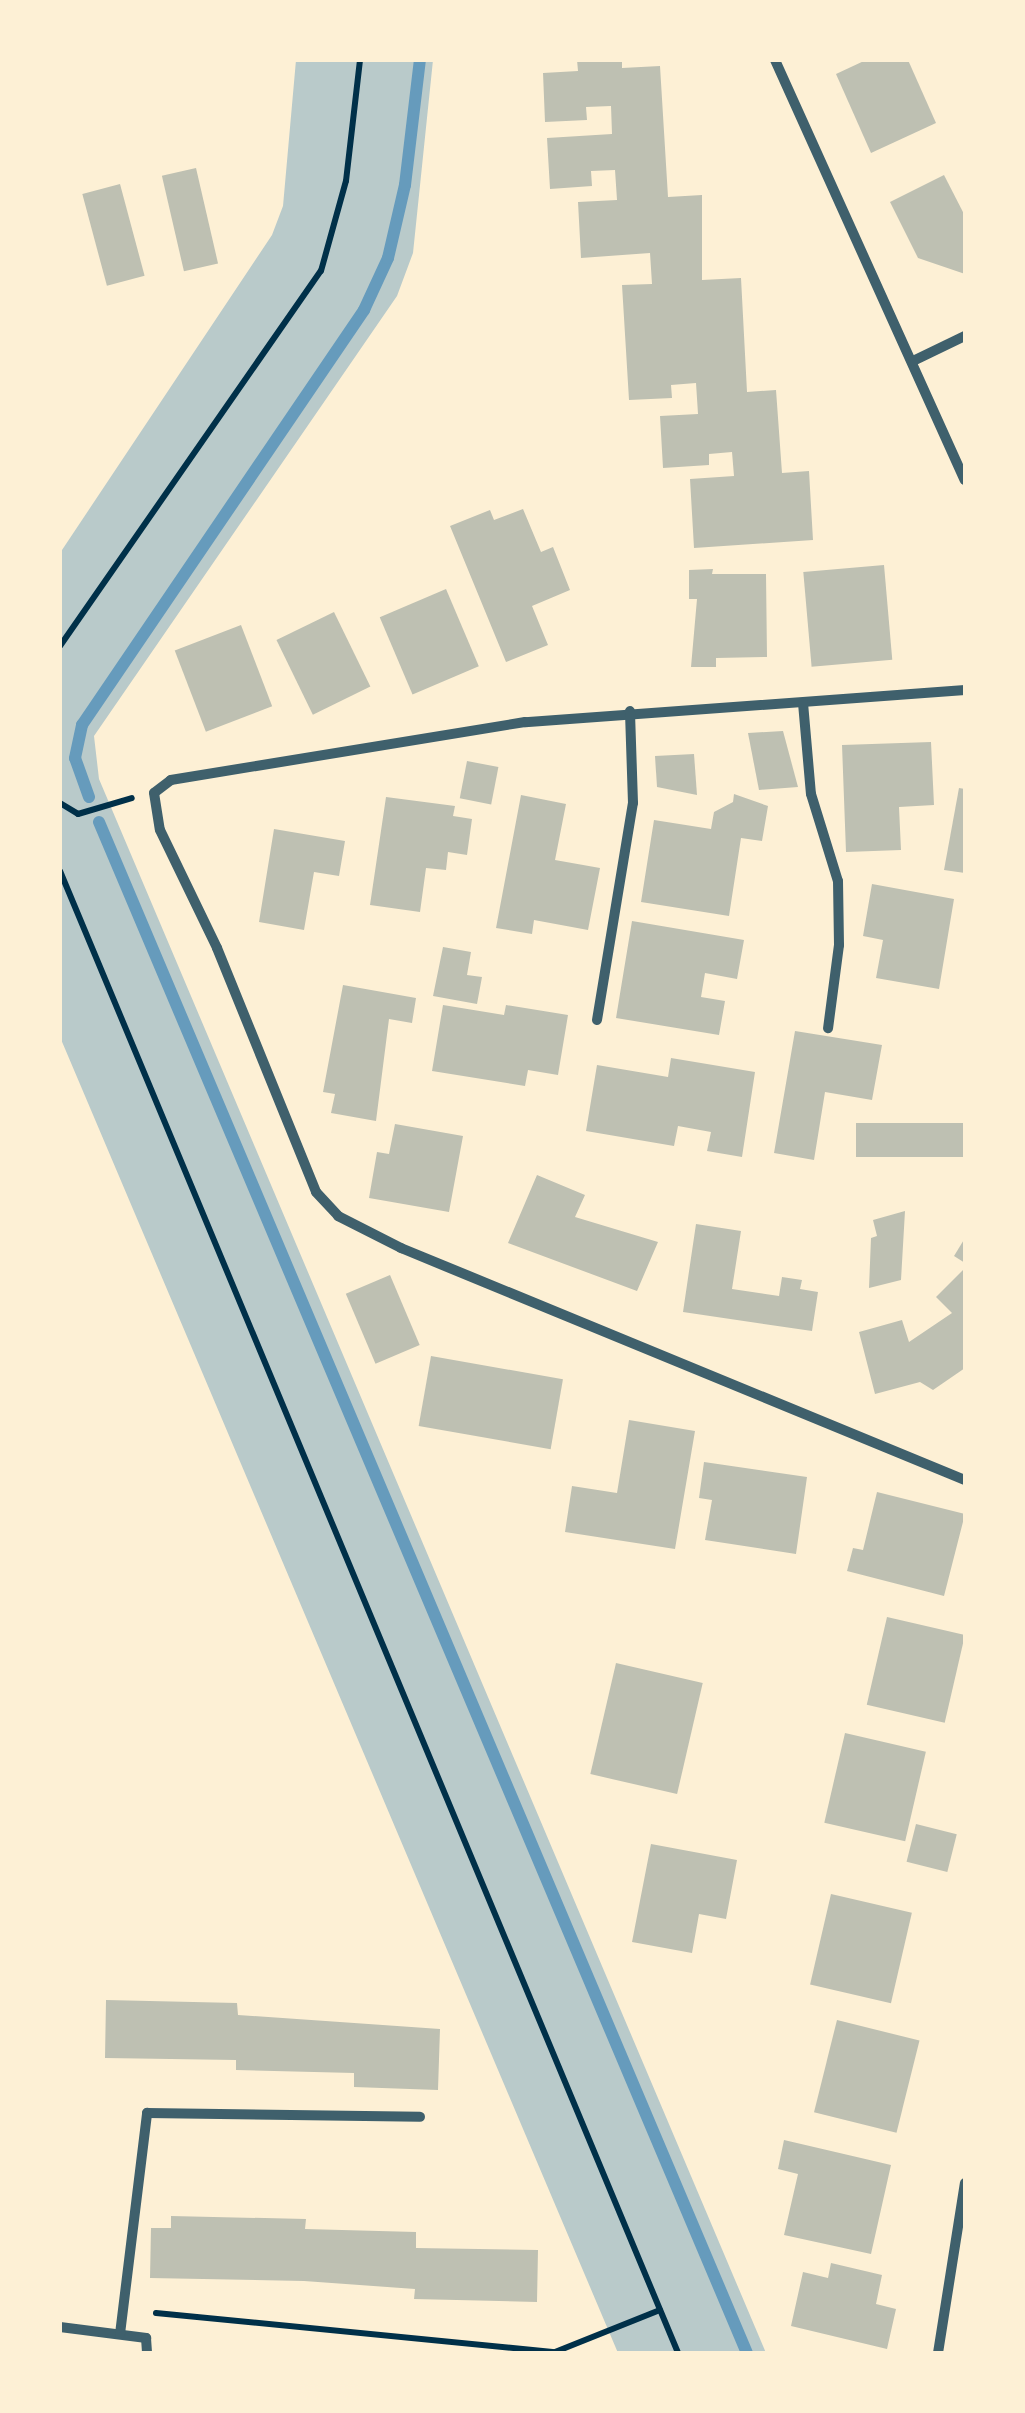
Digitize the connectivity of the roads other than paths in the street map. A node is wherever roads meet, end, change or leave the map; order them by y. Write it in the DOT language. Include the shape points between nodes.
graph roads {
  1 [pos="775,60"];
  2 [pos="965,336"];
  3 [pos="913,361"];
  4 [pos="965,480"];
  5 [pos="965,690"];
  6 [pos="803,703"];
  7 [pos="630,711"];
  8 [pos="597,1020"];
  9 [pos="828,1028"];
  10 [pos="965,1480"];
  11 [pos="420,2117"];
  12 [pos="965,2183"];
  13 [pos="60,2326"];
  14 [pos="120,2334"];
  15 [pos="147,2353"];
  16 [pos="938,2353"];
  1 -- 3 [label="street"];
  2 -- 3 [label="street"];
  3 -- 4 [label="street"];
  5 -- 6 [label="street"];
  6 -- 7 [label="street"];
  6 -- 9 [label="street" via="810,794 838,881 839,945"];
  7 -- 8 [label="street" via="632,803"];
  7 -- 10 [label="street" via="171,780 154,792 160,830 316,1192 338,1216 401,1248"];
  11 -- 14 [label="street" via="147,2113"];
  12 -- 16 [label="street"];
  13 -- 14 [label="street"];
  14 -- 15 [label="street" via="146,2338"];
}
